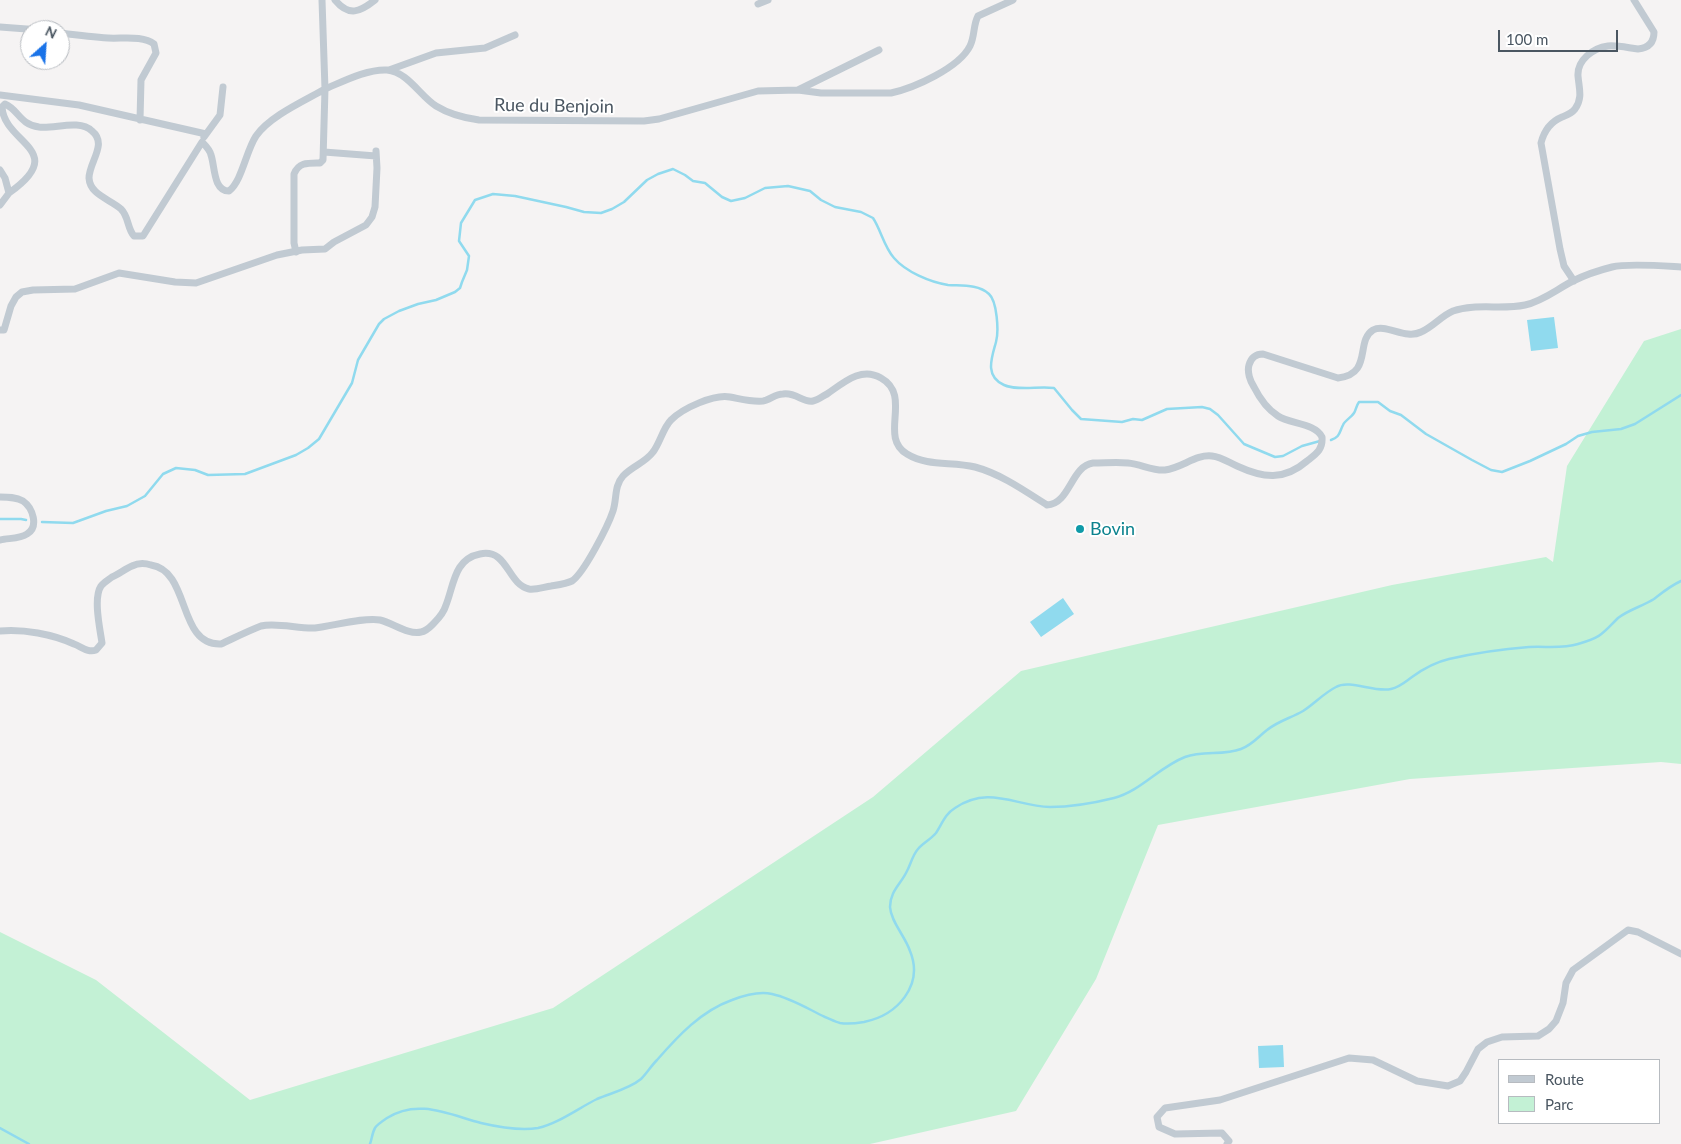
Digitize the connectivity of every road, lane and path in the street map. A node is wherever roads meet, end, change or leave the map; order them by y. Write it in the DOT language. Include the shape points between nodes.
graph roads {
  1 [pos="322,0"];
  2 [pos="335,0"];
  3 [pos="375,0"];
  4 [pos="768,0"];
  5 [pos="1013,0"];
  6 [pos="1634,0"];
  7 [pos="758,4"];
  8 [pos="0,27"];
  9 [pos="20,28"];
  10 [pos="70,34"];
  11 [pos="515,34"];
  12 [pos="879,50"];
  13 [pos="388,70"];
  14 [pos="223,87"];
  15 [pos="325,89"];
  16 [pos="798,90"];
  17 [pos="1,99"];
  18 [pos="140,120"];
  19 [pos="206,134"];
  20 [pos="202,142"];
  21 [pos="324,152"];
  22 [pos="0,170"];
  23 [pos="9,193"];
  24 [pos="0,205"];
  25 [pos="296,252"];
  26 [pos="1681,267"];
  27 [pos="1574,280"];
  28 [pos="0,330"];
  29 [pos="0,497"];
  30 [pos="0,540"];
  31 [pos="0,631"];
  32 [pos="1681,954"];
  33 [pos="1227,1144"];
  1 -- 15 [label="street"];
  2 -- 3 [label="street" via="351,11 365,8"];
  4 -- 7 [label="street"];
  5 -- 16 [label="street, Rue du Benjoin" via="978,16 969,47 955,64 902,91 821,94"];
  6 -- 27 [label="street" via="1654,32 1650,44 1638,49 1609,46 1588,55 1578,72 1581,88 1577,105 1568,115 1554,121 1542,143 1560,249 1564,266"];
  8 -- 9 [label="street"];
  10 -- 18 [label="street" via="142,39 154,44 156,53 141,80"];
  11 -- 13 [label="street" via="485,48 436,53"];
  12 -- 16 [label="street, Rue du Benjoin"];
  13 -- 15 [label="street" via="370,72"];
  13 -- 16 [label="street, Rue du Benjoin" via="405,77 435,105 479,120 644,121 758,91"];
  14 -- 19 [label="street" via="220,115"];
  15 -- 20 [label="street" via="261,129 236,183 229,191 218,185 211,153"];
  15 -- 21 [label="street"];
  17 -- 18 [label="street" via="79,105"];
  17 -- 20 [label="street" via="22,120 34,126 80,126 95,132 98,145 89,177 91,186 98,195 124,213 130,231 136,237 143,236"];
  17 -- 23 [label="street" via="6,120 32,150 34,159 23,182"];
  18 -- 19 [label="street"];
  19 -- 20 [label="street"];
  21 -- 25 [label="street" via="320,163 301,164 294,174"];
  21 -- 25 [label="street" via="376,154 375,207 366,226 325,250"];
  22 -- 23 [label="street"];
  23 -- 24 [label="street"];
  25 -- 28 [label="street" via="277,255 196,283 119,273 75,288 22,292 11,306 4,330"];
  26 -- 27 [label="street" via="1614,266"];
  27 -- 31 [label="street" via="1525,305 1454,311 1440,317 1420,333 1409,335 1376,329 1367,338 1357,369 1345,377 1338,378 1267,355 1256,355 1248,369 1262,402 1279,417 1316,430 1322,437 1322,446 1316,456 1297,470 1281,476 1263,476 1211,456 1162,470 1129,463 1089,464 1081,469 1058,501 1047,505 1015,485 974,467 924,462 905,453 897,445 894,435 893,391 880,377 861,374 814,401 791,394 774,396 766,401 718,396 681,411 669,422 654,452 621,478 613,514 582,572 571,581 535,589 515,581 500,557 480,554 469,558 459,566 439,618 419,633 378,620 315,628 274,625 262,626 222,644 214,644 197,634 172,577 159,567 144,563 101,585 97,597 102,643 96,650 90,652 46,635"];
  29 -- 30 [label="street" via="22,501 32,512 34,523 28,534"];
  32 -- 33 [label="street" via="1628,930 1573,970 1566,983 1563,1004 1549,1029 1538,1036 1502,1037 1487,1042 1478,1049 1460,1081 1448,1086 1418,1081 1374,1060 1349,1058 1220,1100 1165,1108 1157,1117 1159,1127 1175,1134 1222,1133 1229,1142"];
}
